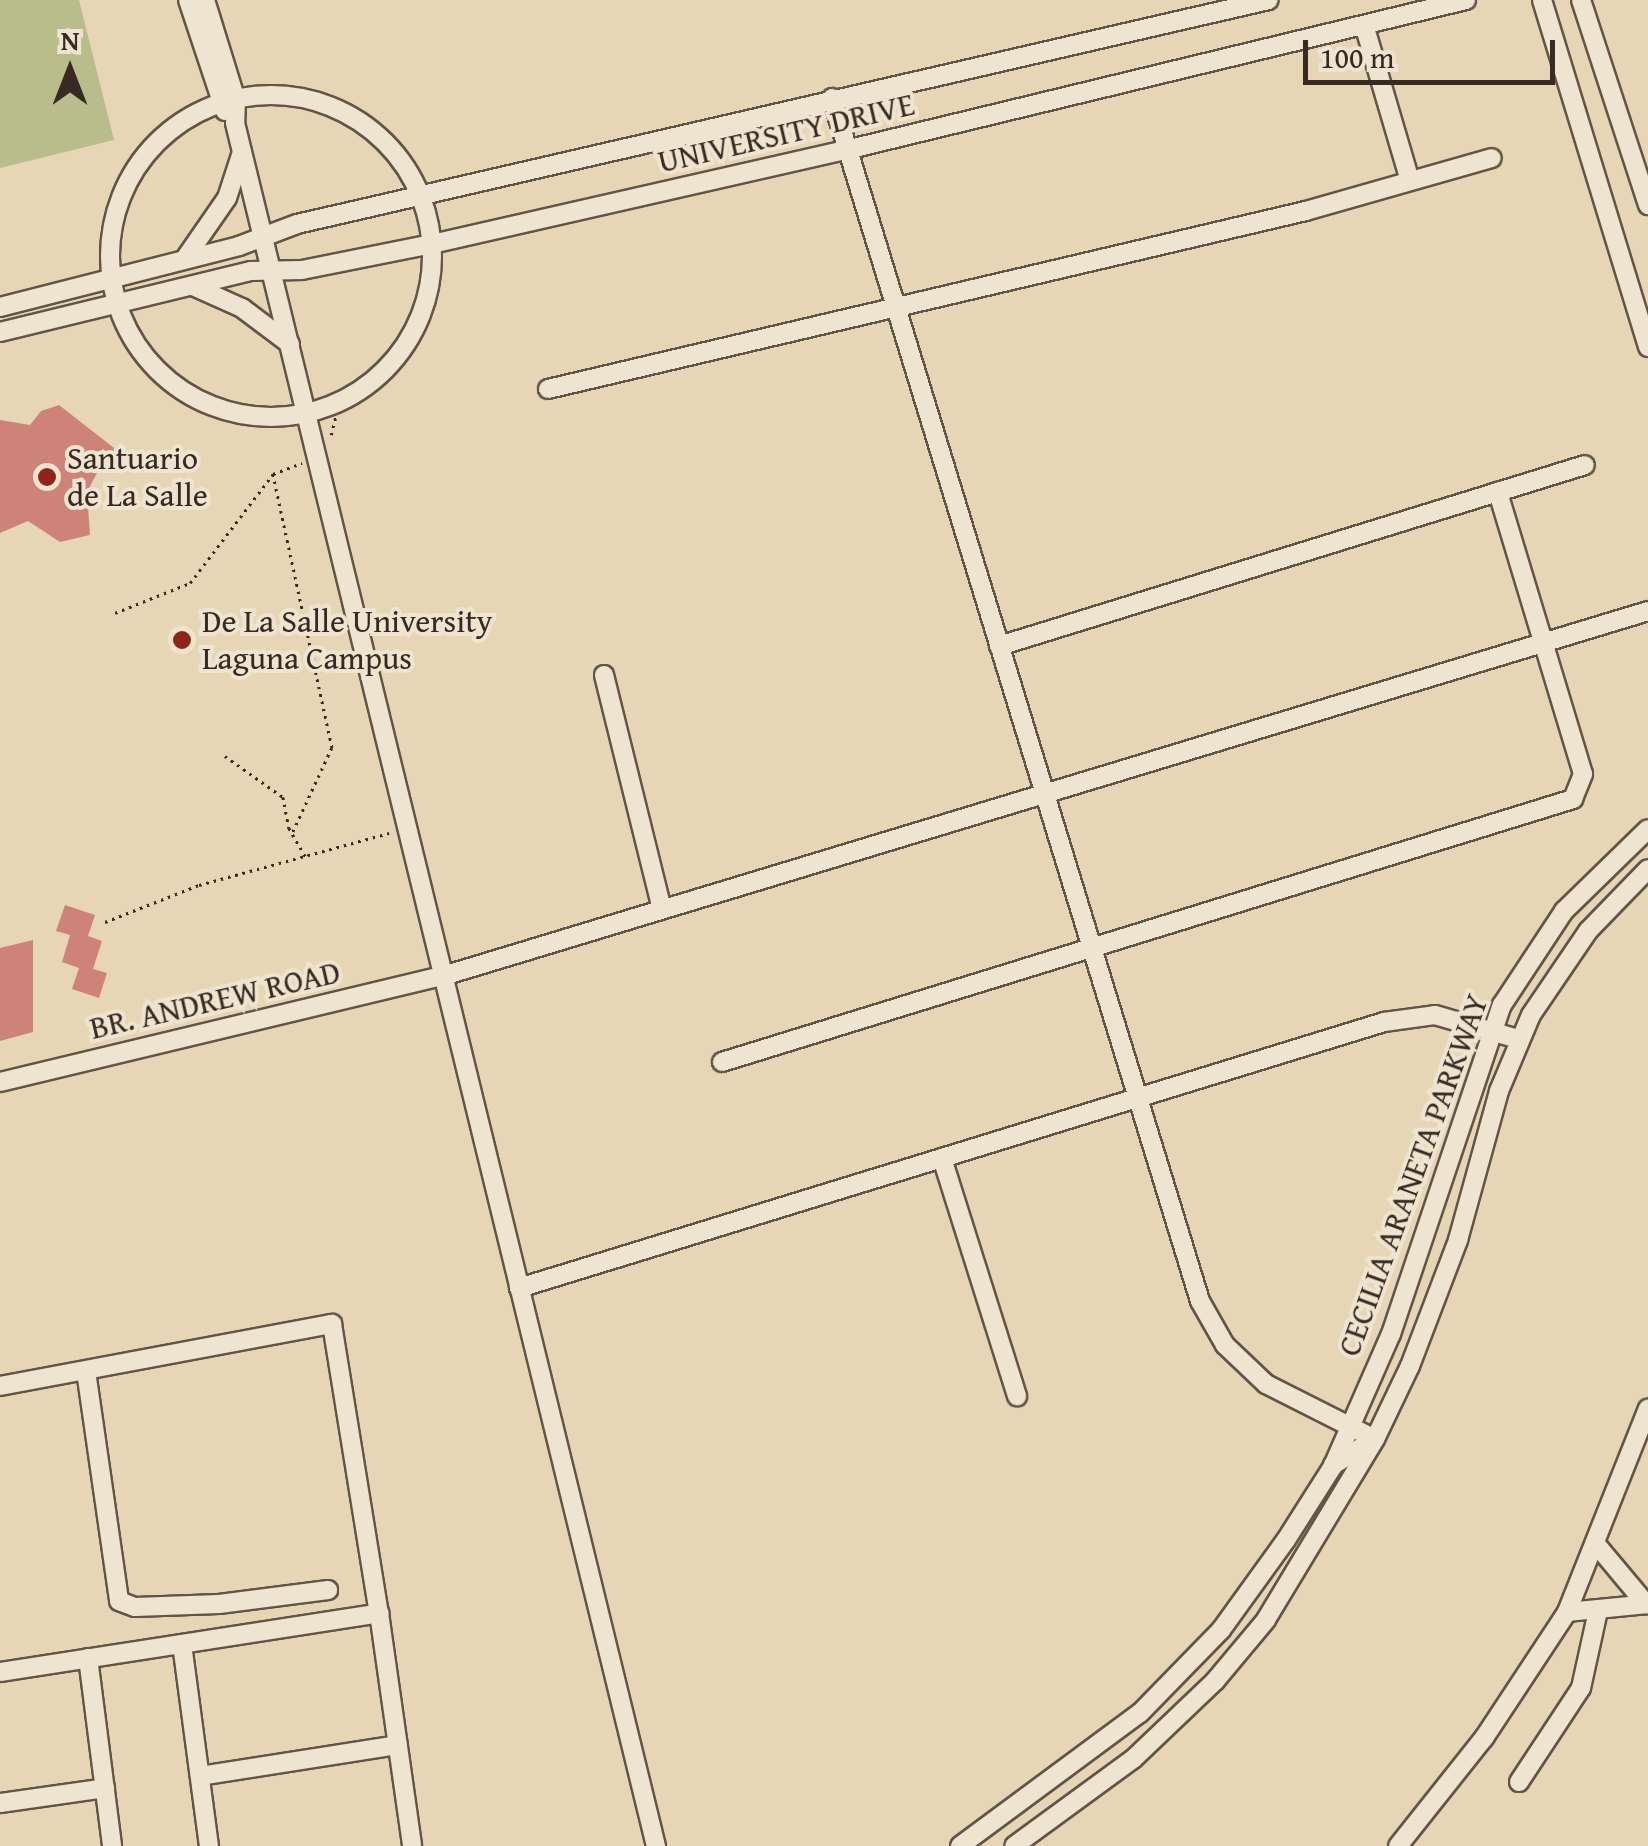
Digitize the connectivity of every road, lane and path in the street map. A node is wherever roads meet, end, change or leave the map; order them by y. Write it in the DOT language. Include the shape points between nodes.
graph roads {
  1 [pos="188,0"];
  2 [pos="206,0"];
  3 [pos="1270,0"];
  4 [pos="1466,0"];
  5 [pos="1542,0"];
  6 [pos="1581,0"];
  7 [pos="1365,28"];
  8 [pos="832,98"];
  9 [pos="228,102"];
  10 [pos="846,150"];
  11 [pos="242,152"];
  12 [pos="1492,158"];
  13 [pos="1410,181"];
  14 [pos="421,196"];
  15 [pos="1648,205"];
  16 [pos="264,237"];
  17 [pos="432,244"];
  18 [pos="184,260"];
  19 [pos="272,271"];
  20 [pos="111,280"];
  21 [pos="192,286"];
  22 [pos="116,304"];
  23 [pos="0,307"];
  24 [pos="896,311"];
  25 [pos="3,332"];
  26 [pos="290,344"];
  27 [pos="1648,347"];
  28 [pos="548,388"];
  29 [pos="308,412"];
  30 [pos="318,457"];
  31 [pos="1585,465"];
  32 [pos="273,474"];
  33 [pos="1498,492"];
  34 [pos="1648,611"];
  35 [pos="116,614"];
  36 [pos="1543,644"];
  37 [pos="999,646"];
  38 [pos="604,676"];
  39 [pos="225,756"];
  40 [pos="1044,791"];
  41 [pos="406,825"];
  42 [pos="1648,829"];
  43 [pos="292,834"];
  44 [pos="307,859"];
  45 [pos="1648,869"];
  46 [pos="662,909"];
  47 [pos="105,922"];
  48 [pos="1092,948"];
  49 [pos="443,976"];
  50 [pos="1491,1030"];
  51 [pos="1518,1040"];
  52 [pos="722,1062"];
  53 [pos="0,1082"];
  54 [pos="1139,1098"];
  55 [pos="942,1158"];
  56 [pos="519,1288"];
  57 [pos="86,1371"];
  58 [pos="0,1386"];
  59 [pos="1017,1396"];
  60 [pos="1648,1411"];
  61 [pos="1351,1428"];
  62 [pos="1375,1439"];
  63 [pos="1333,1466"];
  64 [pos="1595,1543"];
  65 [pos="328,1590"];
  66 [pos="1647,1604"];
  67 [pos="1598,1611"];
  68 [pos="1567,1612"];
  69 [pos="379,1613"];
  70 [pos="182,1644"];
  71 [pos="88,1658"];
  72 [pos="0,1672"];
  73 [pos="398,1745"];
  74 [pos="200,1776"];
  75 [pos="1519,1782"];
  76 [pos="105,1788"];
  77 [pos="0,1804"];
  78 [pos="112,1846"];
  79 [pos="209,1846"];
  80 [pos="412,1846"];
  81 [pos="656,1846"];
  82 [pos="960,1846"];
  83 [pos="1014,1846"];
  84 [pos="1398,1846"];
  1 -- 9 [label="street"];
  2 -- 9 [label="street"];
  3 -- 8 [label="street, UNIVERSITY DRIVE"];
  4 -- 7 [label="street, UNIVERSITY DRIVE"];
  5 -- 27 [label="street"];
  6 -- 15 [label="street"];
  7 -- 10 [label="street, UNIVERSITY DRIVE"];
  7 -- 13 [label="street"];
  8 -- 10 [label="street"];
  8 -- 14 [label="street, UNIVERSITY DRIVE"];
  9 -- 11 [label="street"];
  9 -- 14 [label="street" via="270,96 333,108 386,143"];
  9 -- 20 [label="street" via="158,141 134,170 114,223"];
  10 -- 17 [label="street, UNIVERSITY DRIVE"];
  10 -- 24 [label="street"];
  11 -- 16 [label="street"];
  11 -- 18 [label="street" via="227,198"];
  12 -- 13 [label="street"];
  13 -- 24 [label="street"];
  14 -- 16 [label="street, UNIVERSITY DRIVE"];
  14 -- 17 [label="street"];
  16 -- 18 [label="street, UNIVERSITY DRIVE"];
  16 -- 19 [label="street"];
  17 -- 19 [label="street, UNIVERSITY DRIVE"];
  17 -- 29 [label="street" via="430,283 400,353 372,381"];
  18 -- 20 [label="street, UNIVERSITY DRIVE"];
  19 -- 21 [label="street, UNIVERSITY DRIVE"];
  19 -- 26 [label="street"];
  20 -- 22 [label="street"];
  20 -- 23 [label="street, UNIVERSITY DRIVE"];
  21 -- 22 [label="street, UNIVERSITY DRIVE"];
  21 -- 26 [label="street" via="242,308"];
  22 -- 25 [label="street, UNIVERSITY DRIVE"];
  22 -- 29 [label="street" via="158,371 189,395 265,417"];
  23 -- 25 [label="street"];
  24 -- 28 [label="street"];
  24 -- 37 [label="street"];
  26 -- 29 [label="street"];
  29 -- 30 [label="street"];
  30 -- 32 [label="path"];
  30 -- 41 [label="street"];
  31 -- 33 [label="street"];
  32 -- 35 [label="path" via="190,583"];
  32 -- 43 [label="path" via="332,748"];
  33 -- 36 [label="street"];
  33 -- 37 [label="street"];
  34 -- 36 [label="street, BR. ANDREW ROAD"];
  36 -- 40 [label="street, BR. ANDREW ROAD"];
  36 -- 48 [label="street" via="1582,774 1573,800"];
  37 -- 40 [label="street"];
  38 -- 46 [label="street"];
  39 -- 43 [label="path" via="283,797"];
  40 -- 46 [label="street, BR. ANDREW ROAD"];
  40 -- 48 [label="street"];
  41 -- 44 [label="path"];
  41 -- 49 [label="street"];
  42 -- 50 [label="street, CECILIA ARANETA PARKWAY" via="1556,921"];
  43 -- 44 [label="path"];
  44 -- 47 [label="path" via="199,885"];
  45 -- 51 [label="street, CECILIA ARANETA PARKWAY" via="1558,969"];
  46 -- 49 [label="street, BR. ANDREW ROAD"];
  48 -- 52 [label="street"];
  48 -- 54 [label="street"];
  49 -- 53 [label="street, BR. ANDREW ROAD"];
  49 -- 56 [label="street"];
  50 -- 51 [label="street"];
  50 -- 54 [label="street" via="1462,1019 1408,1016"];
  50 -- 61 [label="street, CECILIA ARANETA PARKWAY" via="1422,1254"];
  51 -- 62 [label="street, CECILIA ARANETA PARKWAY" via="1447,1272"];
  54 -- 55 [label="street"];
  54 -- 61 [label="street" via="1211,1324 1266,1384"];
  55 -- 56 [label="street"];
  55 -- 59 [label="street"];
  56 -- 81 [label="street"];
  57 -- 58 [label="street"];
  57 -- 65 [label="street" via="119,1601 134,1607 219,1604"];
  57 -- 69 [label="street" via="332,1324"];
  60 -- 64 [label="street"];
  61 -- 62 [label="street"];
  61 -- 63 [label="street, CECILIA ARANETA PARKWAY"];
  62 -- 63 [label="street, CECILIA ARANETA PARKWAY"];
  62 -- 83 [label="street, CECILIA ARANETA PARKWAY" via="1285,1591 1216,1682 1134,1759"];
  63 -- 82 [label="street, CECILIA ARANETA PARKWAY" via="1233,1614 1179,1676 1102,1745"];
  64 -- 66 [label="street"];
  64 -- 68 [label="street"];
  66 -- 67 [label="street"];
  67 -- 68 [label="street"];
  67 -- 75 [label="street" via="1581,1688"];
  68 -- 84 [label="street" via="1484,1738"];
  69 -- 70 [label="street"];
  69 -- 73 [label="street"];
  70 -- 71 [label="street"];
  70 -- 74 [label="street"];
  71 -- 72 [label="street"];
  71 -- 76 [label="street"];
  73 -- 74 [label="street"];
  73 -- 80 [label="street"];
  74 -- 79 [label="street"];
  76 -- 77 [label="street"];
  76 -- 78 [label="street"];
}
